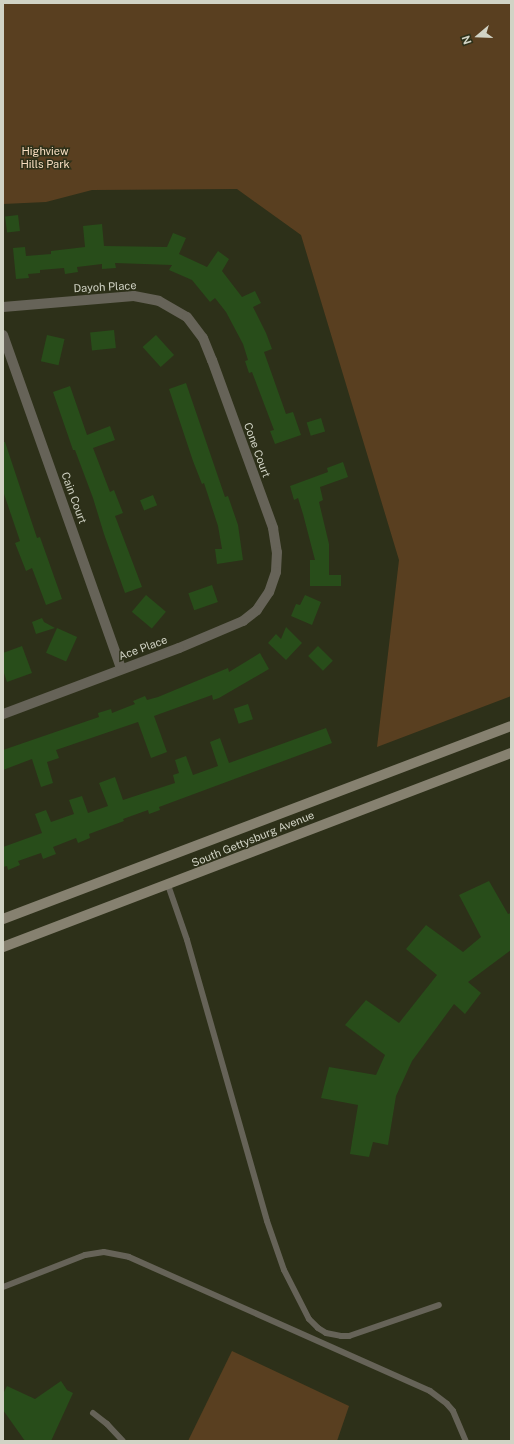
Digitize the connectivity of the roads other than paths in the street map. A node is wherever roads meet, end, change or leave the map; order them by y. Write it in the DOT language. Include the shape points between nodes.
graph roads {
  1 [pos="3,307"];
  2 [pos="198,330"];
  3 [pos="3,335"];
  4 [pos="273,582"];
  5 [pos="121,669"];
  6 [pos="3,714"];
  7 [pos="511,726"];
  8 [pos="511,753"];
  9 [pos="168,885"];
  10 [pos="3,920"];
  11 [pos="3,947"];
  12 [pos="3,1288"];
  13 [pos="439,1305"];
  14 [pos="93,1413"];
  15 [pos="123,1441"];
  16 [pos="466,1441"];
  1 -- 2 [label="street, Dayoh Place" via="134,296 149,298 169,306 187,317"];
  2 -- 4 [label="street, Cone Court" via="212,360 273,528 277,552"];
  3 -- 5 [label="street, Cain Court"];
  4 -- 5 [label="street, Ace Place" via="263,602 242,621"];
  5 -- 6 [label="street, Ace Place"];
  7 -- 10 [label="main road, South Gettysburg Avenue"];
  8 -- 9 [label="main road, South Gettysburg Avenue" via="331,820"];
  9 -- 11 [label="main road, South Gettysburg Avenue"];
  9 -- 13 [label="lane" via="187,940 267,1221 284,1270 309,1319 326,1333 349,1336"];
  12 -- 16 [label="lane" via="85,1255 104,1252 129,1257 430,1391 453,1411"];
  14 -- 15 [label="lane"];
}
